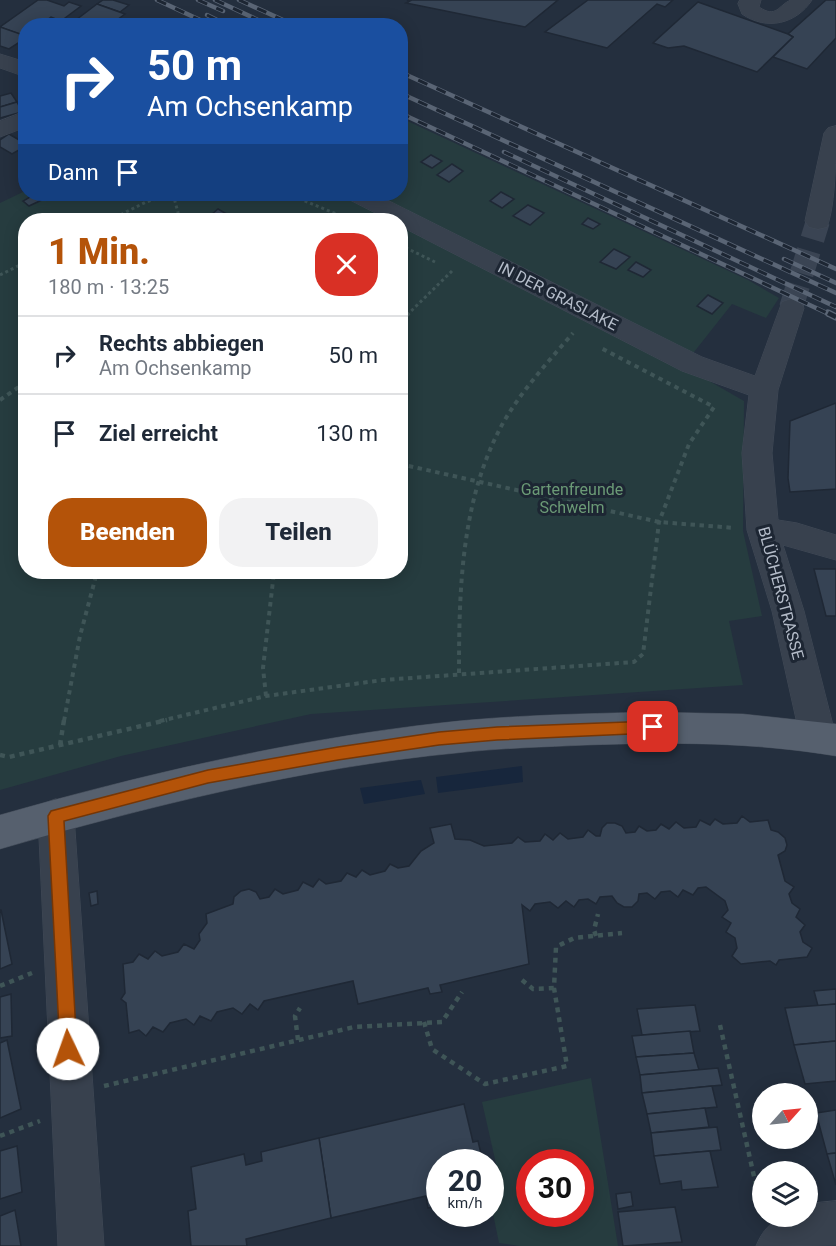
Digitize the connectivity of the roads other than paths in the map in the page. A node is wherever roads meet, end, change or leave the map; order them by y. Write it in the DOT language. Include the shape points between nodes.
graph roads {
  1 [pos="751,0"];
  2 [pos="802,0"];
  3 [pos="0,61"];
  4 [pos="18,67"];
  5 [pos="18,122"];
  6 [pos="0,130"];
  7 [pos="836,133"];
  8 [pos="371,201"];
  9 [pos="394,213"];
  10 [pos="408,220"];
  11 [pos="818,221"];
  12 [pos="791,308"];
  13 [pos="764,390"];
  14 [pos="763,530"];
  15 [pos="836,548"];
  16 [pos="827,739"];
  17 [pos="56,816"];
  18 [pos="0,832"];
  19 [pos="836,1223"];
  20 [pos="81,1246"];
  21 [pos="779,1246"];
  1 -- 2 [label="street" via="749,10 755,16 775,19"];
  3 -- 4 [label="street"];
  5 -- 6 [label="street"];
  7 -- 11 [label="street"];
  8 -- 9 [label="street, IN DER GRASLAKE"];
  10 -- 13 [label="street, IN DER GRASLAKE" via="692,364"];
  12 -- 13 [label="street, BLÜCHERSTRASSE"];
  13 -- 14 [label="street, BLÜCHERSTRASSE" via="757,453"];
  14 -- 15 [label="street" via="798,535"];
  14 -- 16 [label="street, BLÜCHERSTRASSE"];
  16 -- 17 [label="main road" via="737,729 653,727 497,733 295,760 208,776"];
  17 -- 18 [label="main road"];
  17 -- 20 [label="street"];
  19 -- 21 [label="street" via="812,1225"];
}
